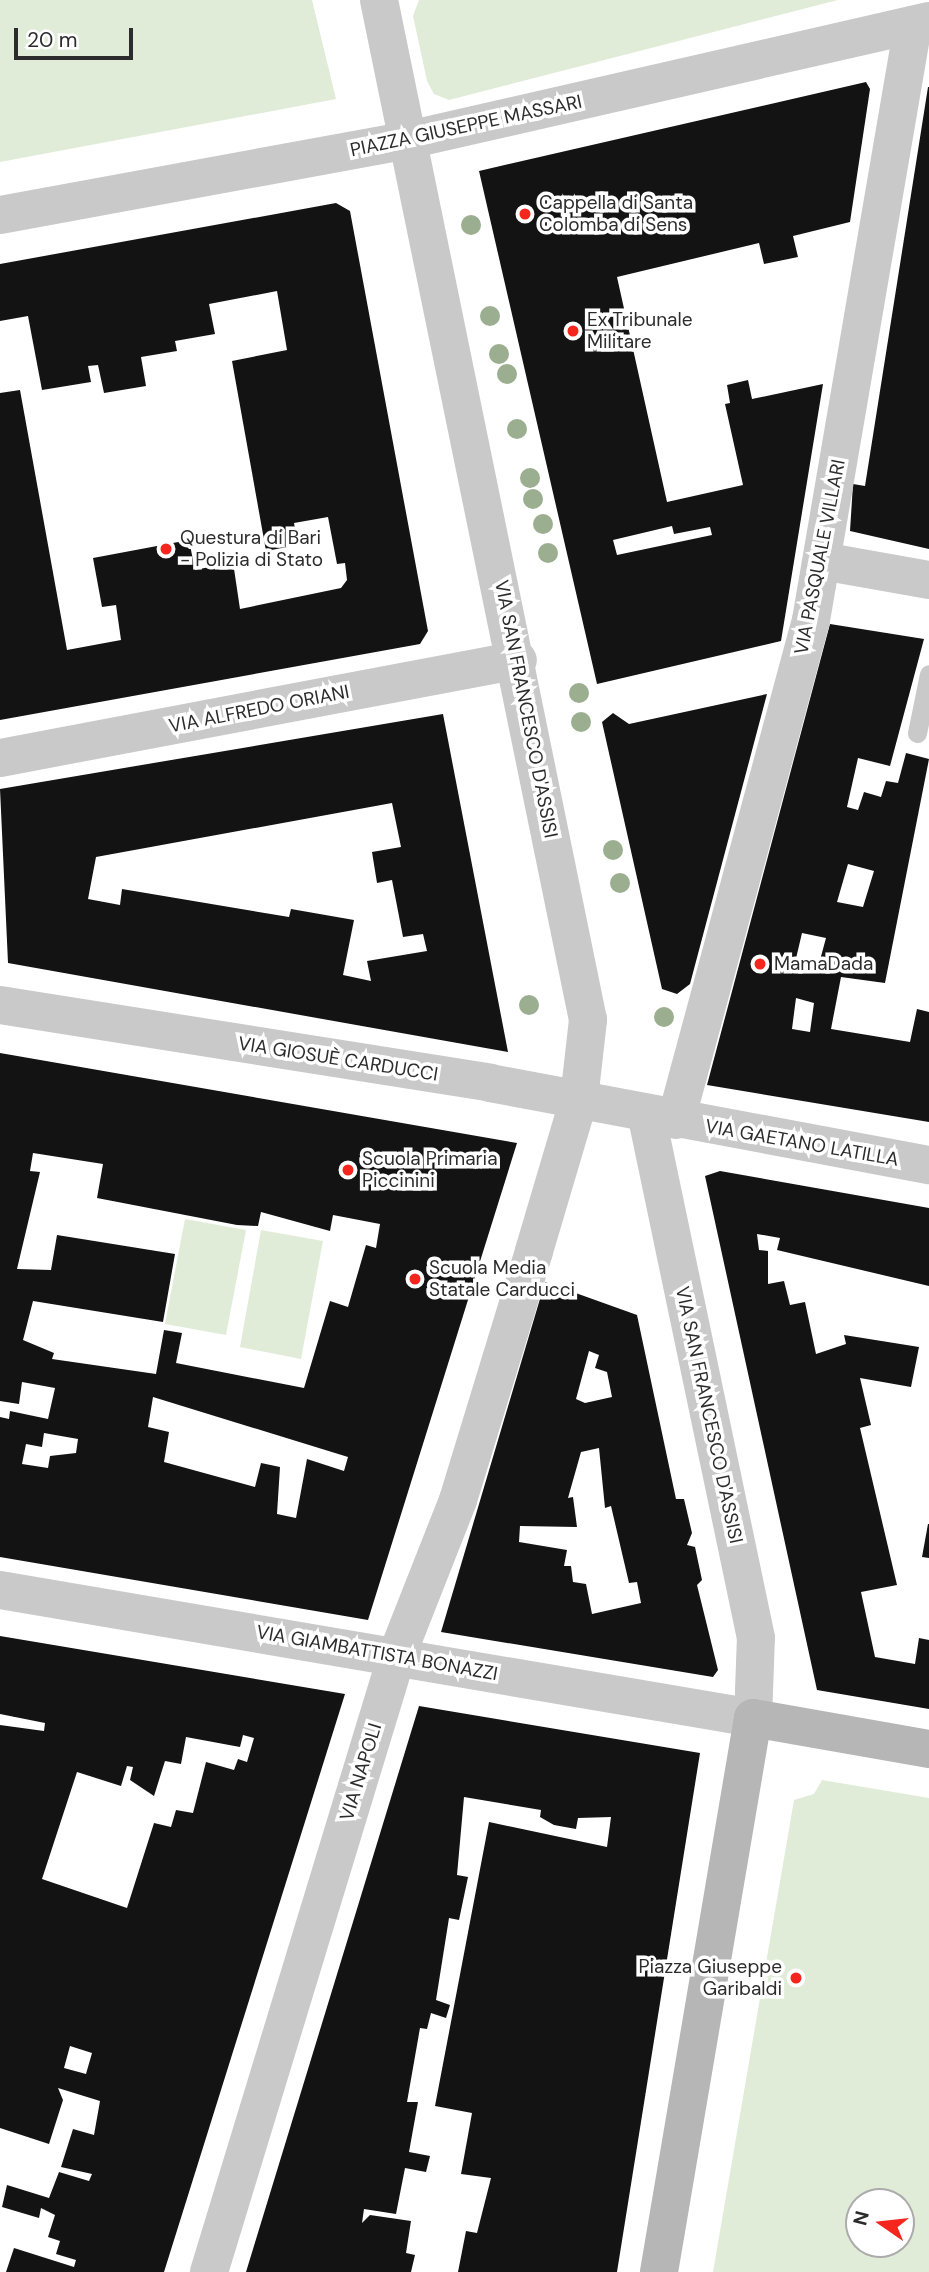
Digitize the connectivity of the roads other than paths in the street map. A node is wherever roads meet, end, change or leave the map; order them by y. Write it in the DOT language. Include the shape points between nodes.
graph roads {
  1 [pos="379,0"];
  2 [pos="921,23"];
  3 [pos="408,140"];
  4 [pos="0,215"];
  5 [pos="822,561"];
  6 [pos="929,580"];
  7 [pos="518,660"];
  8 [pos="929,674"];
  9 [pos="917,733"];
  10 [pos="0,758"];
  11 [pos="0,1004"];
  12 [pos="579,1099"];
  13 [pos="661,1116"];
  14 [pos="929,1165"];
  15 [pos="527,1276"];
  16 [pos="0,1590"];
  17 [pos="397,1655"];
  18 [pos="753,1718"];
  19 [pos="929,1749"];
  20 [pos="209,2272"];
  21 [pos="659,2272"];
  1 -- 3 [label="street, VIA SAN FRANCESCO D'ASSISI"];
  2 -- 3 [label="street, PIAZZA GIUSEPPE MASSARI"];
  2 -- 5 [label="street, VIA PASQUALE VILLARI"];
  3 -- 4 [label="street, PIAZZA GIUSEPPE MASSARI"];
  3 -- 7 [label="street, VIA SAN FRANCESCO D'ASSISI"];
  5 -- 6 [label="street"];
  5 -- 13 [label="street, VIA PASQUALE VILLARI"];
  7 -- 10 [label="street, VIA ALFREDO ORIANI"];
  7 -- 12 [label="street, VIA SAN FRANCESCO D'ASSISI" via="588,1020"];
  8 -- 9 [label="lane"];
  11 -- 12 [label="street, VIA GIOSUÈ CARDUCCI"];
  12 -- 13 [label="street, VIA GIOSUÈ CARDUCCI"];
  12 -- 15 [label="street, VIA SAN FRANCESCO D'ASSISI"];
  13 -- 14 [label="street, VIA GAETANO LATILLA"];
  13 -- 18 [label="street, VIA SAN FRANCESCO D'ASSISI" via="756,1638"];
  15 -- 17 [label="street, VIA NAPOLI" via="458,1500"];
  16 -- 17 [label="street, VIA GIAMBATTISTA BONAZZI"];
  17 -- 18 [label="street, VIA GIAMBATTISTA BONAZZI"];
  17 -- 20 [label="street, VIA NAPOLI"];
  18 -- 19 [label="street"];
  18 -- 21 [label="street"];
}
